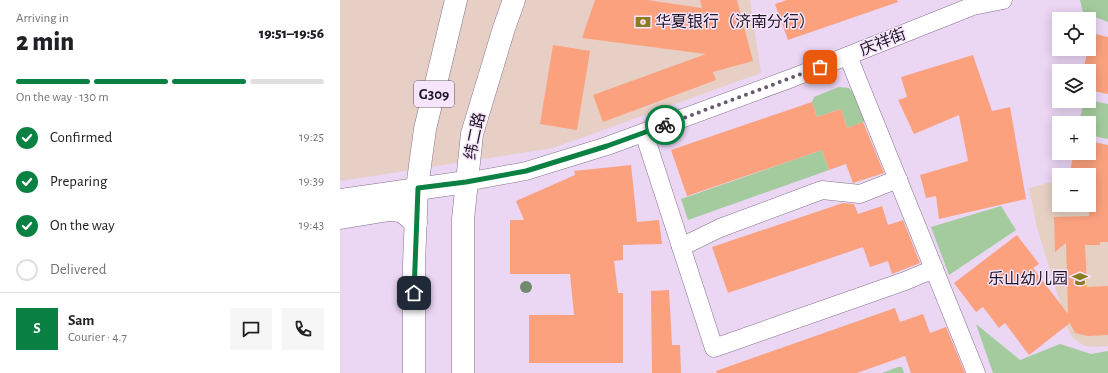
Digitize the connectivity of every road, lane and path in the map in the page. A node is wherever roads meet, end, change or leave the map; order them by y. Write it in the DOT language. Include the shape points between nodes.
graph roads {
  1 [pos="456,0"];
  2 [pos="514,0"];
  3 [pos="1003,0"];
  4 [pos="972,3"];
  5 [pos="848,56"];
  6 [pos="644,133"];
  7 [pos="898,179"];
  8 [pos="466,182"];
  9 [pos="418,188"];
  10 [pos="340,200"];
  11 [pos="340,218"];
  12 [pos="416,223"];
  13 [pos="681,247"];
  14 [pos="934,269"];
  15 [pos="414,373"];
  16 [pos="463,373"];
  17 [pos="976,373"];
  1 -- 9 [label="main road, G309" via="425,129"];
  2 -- 8 [label="main road, 纬二路" via="472,134"];
  3 -- 4 [label="street, 庆祥街"];
  4 -- 5 [label="street, 庆祥街"];
  5 -- 6 [label="street, 庆祥街"];
  5 -- 7 [label="street"];
  6 -- 8 [label="street, 庆祥街" via="526,171"];
  6 -- 13 [label="street"];
  7 -- 13 [label="street" via="860,194 822,190 720,228"];
  7 -- 14 [label="street"];
  8 -- 9 [label="main road"];
  8 -- 16 [label="main road, 纬二路" via="463,219"];
  9 -- 10 [label="main road"];
  9 -- 12 [label="main road, G309"];
  11 -- 12 [label="main road" via="389,210 402,212"];
  12 -- 15 [label="main road, G309"];
  13 -- 14 [label="street" via="714,348"];
  14 -- 17 [label="street"];
}
